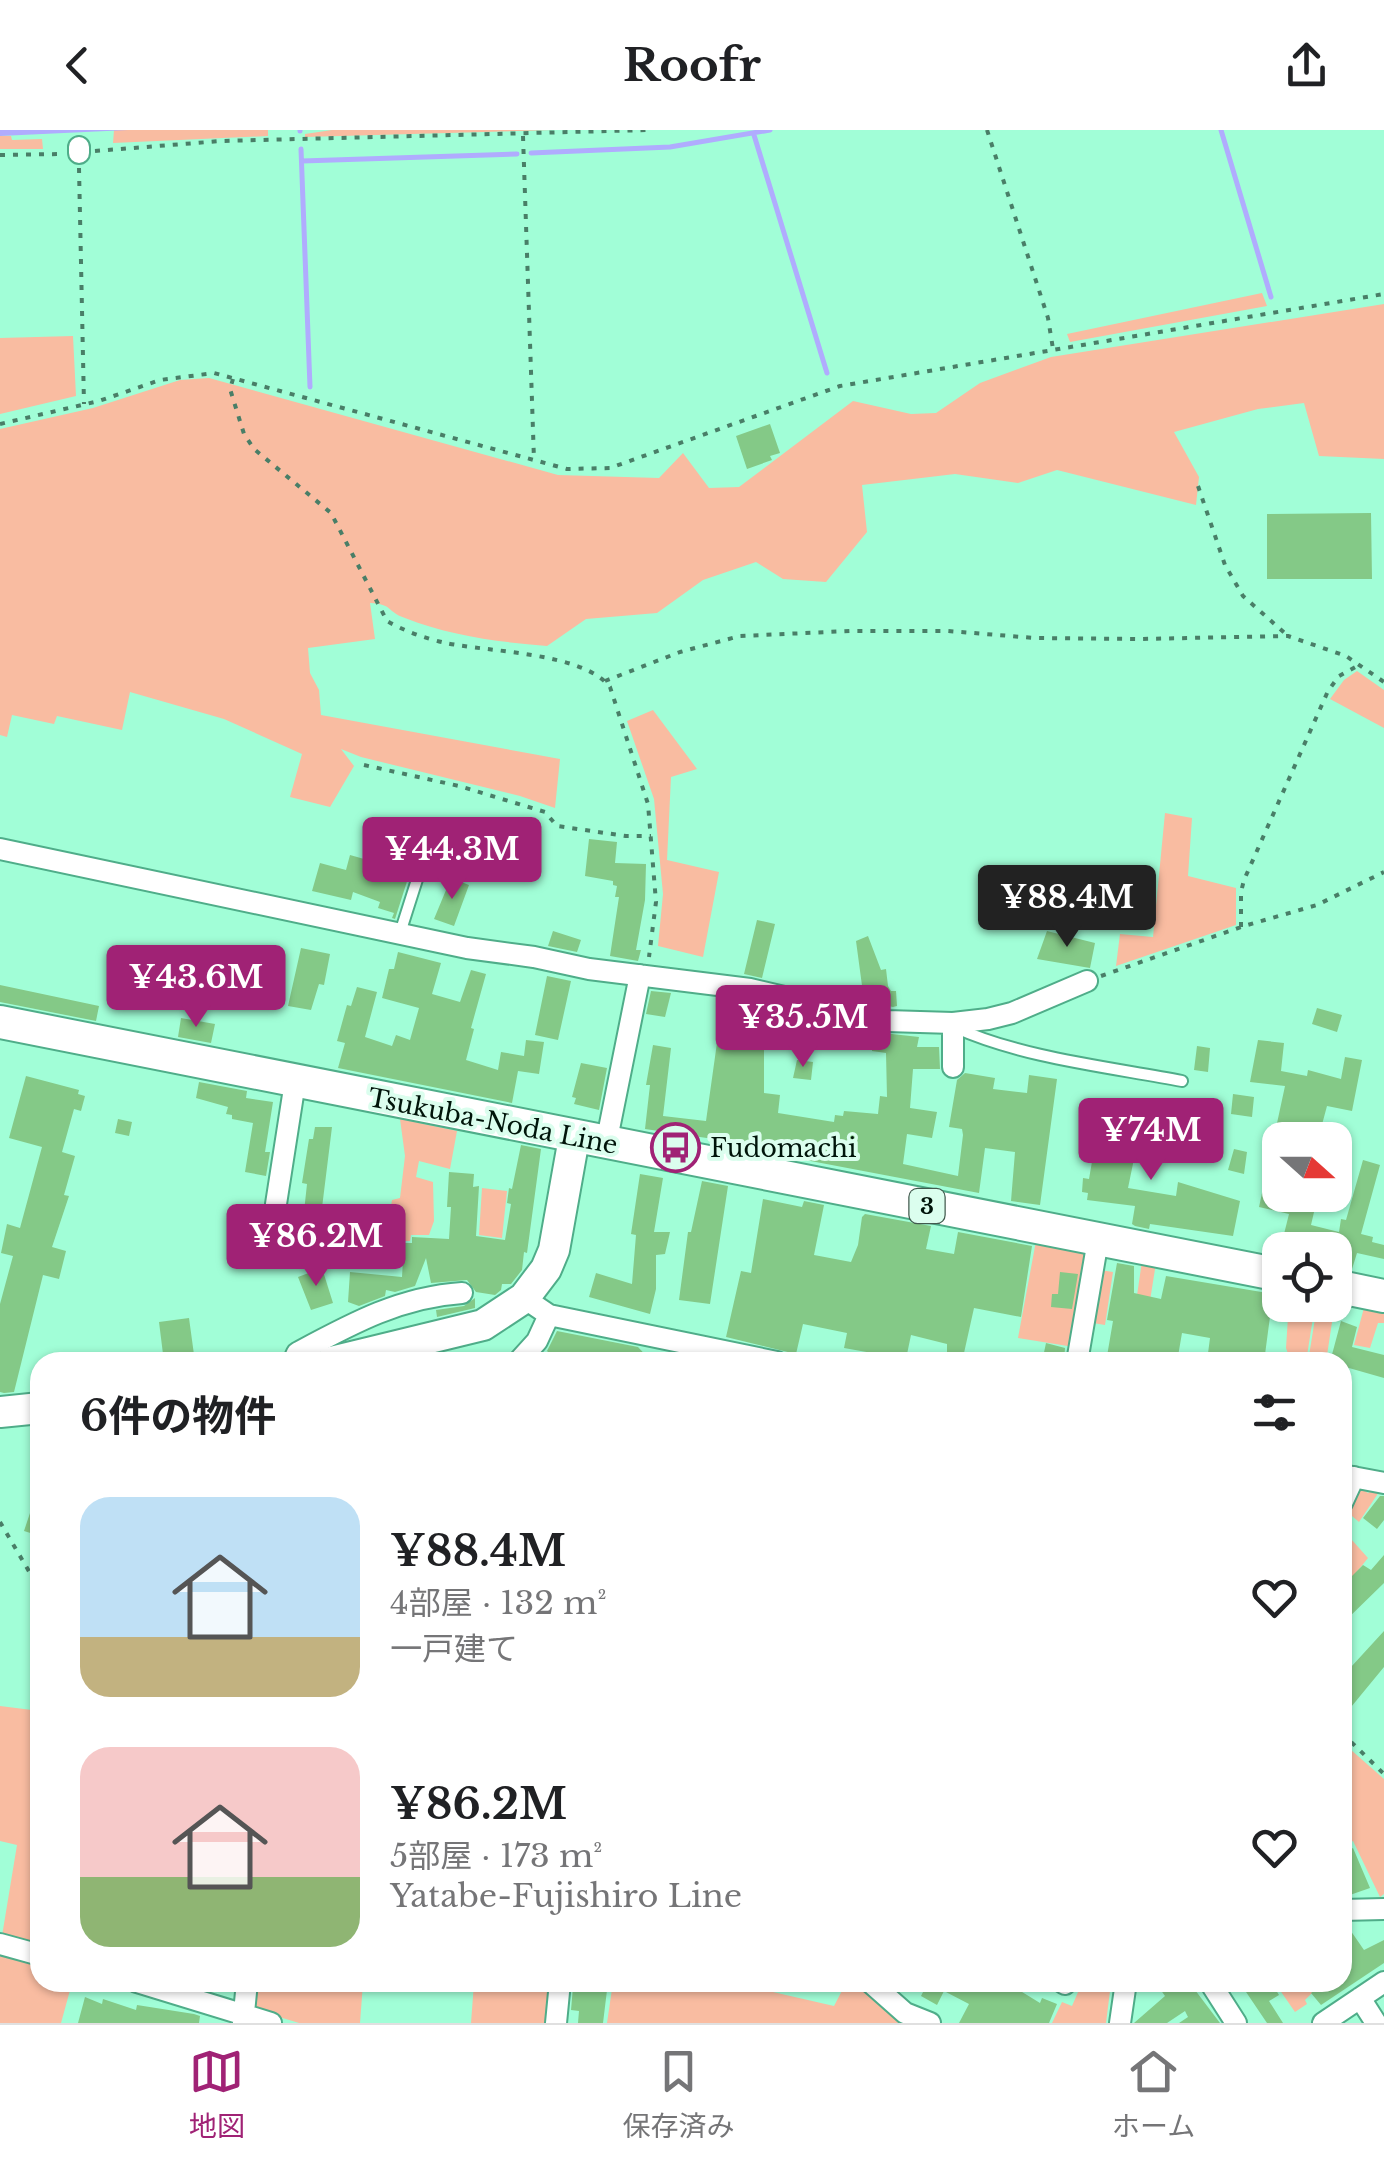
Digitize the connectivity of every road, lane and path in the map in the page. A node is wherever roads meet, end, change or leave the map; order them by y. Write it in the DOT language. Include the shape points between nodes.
graph roads {
  1 [pos="648,130"];
  2 [pos="987,130"];
  3 [pos="523,136"];
  4 [pos="79,150"];
  5 [pos="0,155"];
  6 [pos="1384,294"];
  7 [pos="1053,349"];
  8 [pos="234,379"];
  9 [pos="84,404"];
  10 [pos="0,424"];
  11 [pos="534,460"];
  12 [pos="1198,486"];
  13 [pos="1288,636"];
  14 [pos="1359,665"];
  15 [pos="605,680"];
  16 [pos="1384,682"];
  17 [pos="364,765"];
  18 [pos="651,836"];
  19 [pos="0,850"];
  20 [pos="422,867"];
  21 [pos="1384,872"];
  22 [pos="1242,927"];
  23 [pos="400,934"];
  24 [pos="643,976"];
  25 [pos="1088,980"];
  26 [pos="0,1022"];
  27 [pos="954,1025"];
  28 [pos="953,1067"];
  29 [pos="1182,1081"];
  30 [pos="295,1082"];
  31 [pos="590,1141"];
  32 [pos="276,1204"];
  33 [pos="1098,1240"];
  34 [pos="1262,1272"];
  35 [pos="1352,1289"];
  36 [pos="462,1293"];
  37 [pos="1384,1296"];
  38 [pos="537,1307"];
  39 [pos="297,1352"];
  40 [pos="372,1352"];
  41 [pos="527,1352"];
  42 [pos="698,1352"];
  43 [pos="1079,1352"];
  44 [pos="30,1409"];
  45 [pos="0,1412"];
  46 [pos="1352,1477"];
  47 [pos="1384,1483"];
  48 [pos="0,1522"];
  49 [pos="30,1573"];
  50 [pos="1352,1742"];
  51 [pos="1384,1774"];
  52 [pos="1384,1909"];
  53 [pos="1352,1910"];
  54 [pos="0,1944"];
  55 [pos="30,1952"];
  56 [pos="1384,1982"];
  57 [pos="166,1992"];
  58 [pos="245,1992"];
  59 [pos="559,1992"];
  60 [pos="881,1992"];
  61 [pos="1125,1992"];
  62 [pos="1216,1992"];
  63 [pos="1360,1998"];
  64 [pos="243,2018"];
  65 [pos="271,2023"];
  66 [pos="556,2023"];
  67 [pos="930,2023"];
  68 [pos="1120,2023"];
  69 [pos="1236,2023"];
  70 [pos="1324,2023"];
  71 [pos="1376,2023"];
  1 -- 3 [label="path"];
  2 -- 7 [label="path"];
  3 -- 4 [label="path"];
  3 -- 11 [label="path"];
  4 -- 5 [label="path"];
  4 -- 9 [label="path"];
  6 -- 7 [label="path"];
  7 -- 11 [label="path" via="840,386 610,468"];
  8 -- 9 [label="path" via="181,375"];
  8 -- 11 [label="path"];
  8 -- 15 [label="path" via="230,389 244,434 331,512 387,621 446,643 513,651"];
  9 -- 10 [label="path"];
  12 -- 13 [label="path" via="1224,565 1243,596"];
  13 -- 14 [label="path"];
  13 -- 15 [label="path" via="759,633 703,644"];
  14 -- 16 [label="path"];
  14 -- 22 [label="path" via="1339,676 1302,744 1244,880"];
  15 -- 18 [label="path" via="648,804"];
  17 -- 18 [label="path" via="545,812 557,826"];
  18 -- 24 [label="path" via="656,902"];
  19 -- 23 [label="street"];
  20 -- 23 [label="lane"];
  21 -- 22 [label="path" via="1317,905"];
  22 -- 25 [label="path"];
  23 -- 24 [label="street"];
  24 -- 27 [label="street" via="750,990 887,1022"];
  24 -- 31 [label="street"];
  25 -- 27 [label="street" via="1012,1013"];
  26 -- 30 [label="main road, Tsukuba-Noda Line / 3"];
  27 -- 28 [label="street"];
  27 -- 29 [label="lane" via="994,1042"];
  30 -- 31 [label="main road, Tsukuba-Noda Line / 3"];
  30 -- 32 [label="street"];
  31 -- 33 [label="main road, Tsukuba-Noda Line / 3"];
  31 -- 38 [label="main road"];
  33 -- 34 [label="main road, Tsukuba-Noda Line / 3"];
  33 -- 43 [label="street"];
  35 -- 37 [label="main road"];
  36 -- 39 [label="street" via="375,1312"];
  38 -- 40 [label="main road"];
  38 -- 41 [label="street" via="537,1341"];
  38 -- 42 [label="street"];
  44 -- 45 [label="main road"];
  46 -- 47 [label="street"];
  48 -- 49 [label="path"];
  50 -- 51 [label="path"];
  52 -- 53 [label="street"];
  54 -- 55 [label="street"];
  56 -- 63 [label="street"];
  57 -- 64 [label="street"];
  58 -- 64 [label="street"];
  59 -- 66 [label="street"];
  60 -- 67 [label="street"];
  61 -- 68 [label="street"];
  62 -- 69 [label="street"];
  63 -- 70 [label="street"];
  63 -- 71 [label="street"];
  64 -- 65 [label="street"];
}
